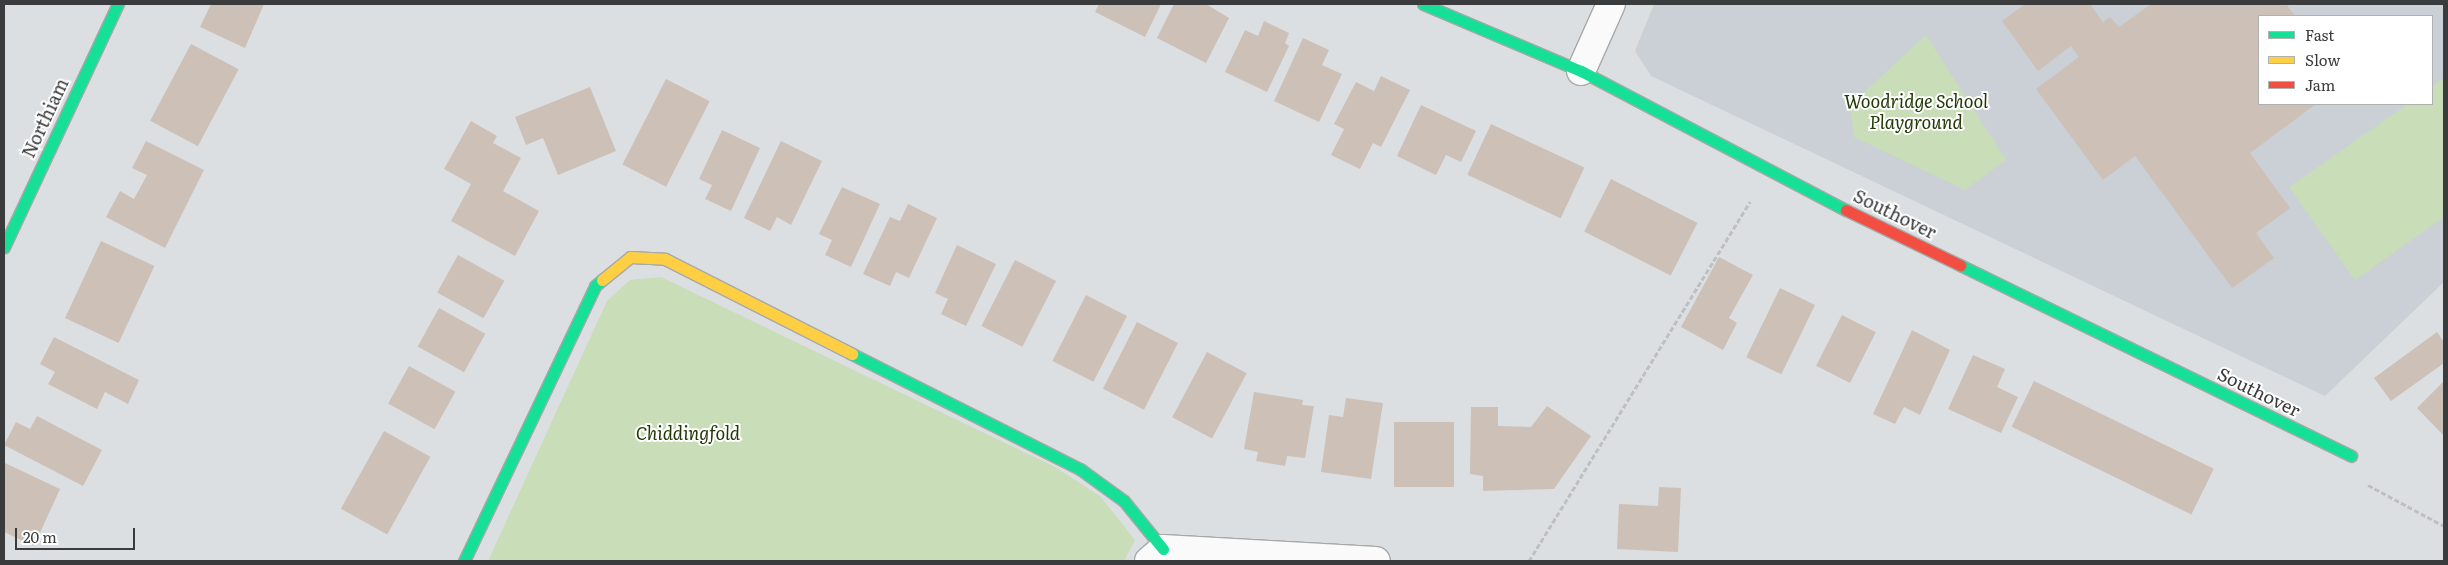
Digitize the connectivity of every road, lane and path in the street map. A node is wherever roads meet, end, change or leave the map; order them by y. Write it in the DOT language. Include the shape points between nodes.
graph roads {
  1 [pos="118,4"];
  2 [pos="1424,4"];
  3 [pos="1611,4"];
  4 [pos="1581,71"];
  5 [pos="1769,172"];
  6 [pos="4,247"];
  7 [pos="2351,456"];
  8 [pos="2444,526"];
  9 [pos="1156,555"];
  10 [pos="464,561"];
  11 [pos="1376,561"];
  12 [pos="1529,561"];
  1 -- 6 [label="street, Northiam"];
  2 -- 4 [label="street, Southover"];
  3 -- 4 [label="street"];
  4 -- 5 [label="street, Southover"];
  5 -- 7 [label="street, Southover"];
  5 -- 12 [label="path"];
  7 -- 8 [label="path" via="2352,478"];
  9 -- 10 [label="street" via="1124,501 1080,469 666,259 630,257 595,286"];
  9 -- 11 [label="street"];
}
